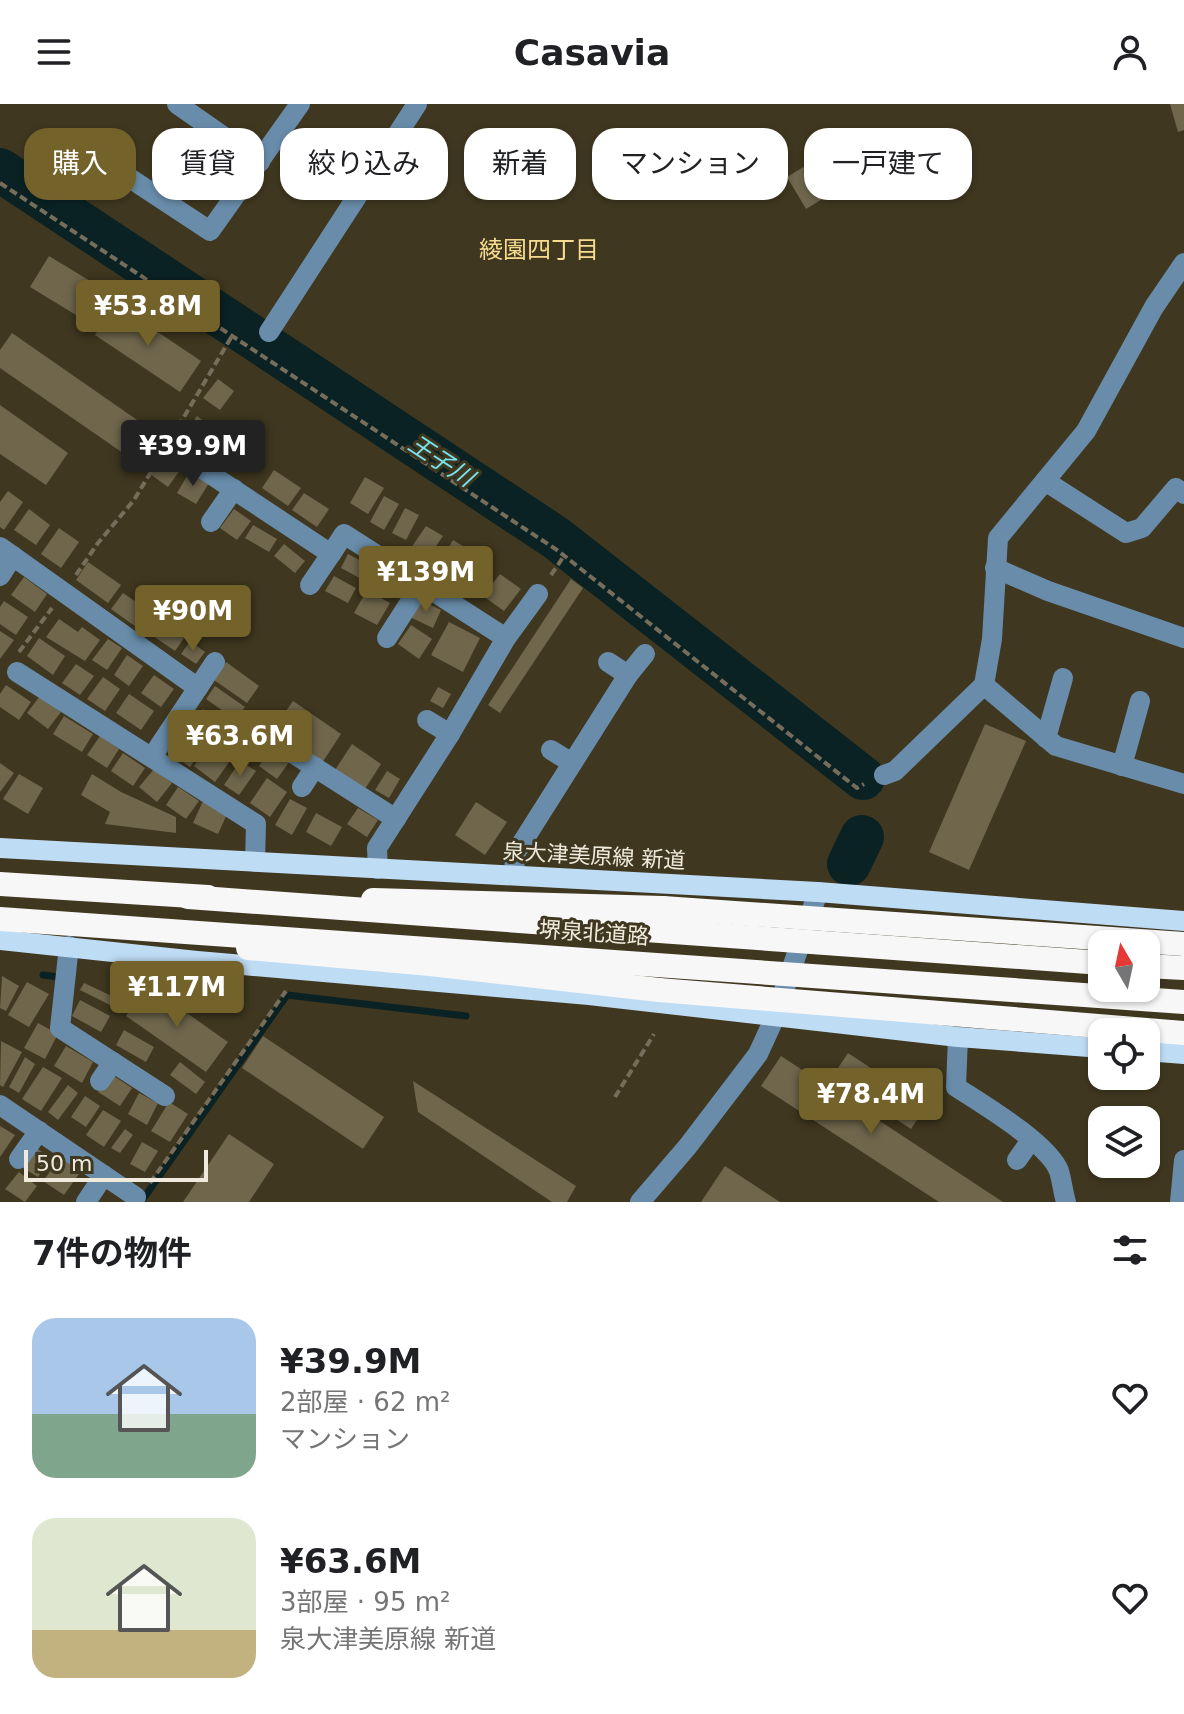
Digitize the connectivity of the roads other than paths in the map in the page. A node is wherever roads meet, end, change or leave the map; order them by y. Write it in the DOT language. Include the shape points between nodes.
graph roads {
  1 [pos="177,104"];
  2 [pos="300,104"];
  3 [pos="417,104"];
  4 [pos="211,128"];
  5 [pos="264,156"];
  6 [pos="163,200"];
  7 [pos="232,200"];
  8 [pos="1184,263"];
  9 [pos="269,332"];
  10 [pos="169,445"];
  11 [pos="1045,481"];
  12 [pos="234,489"];
  13 [pos="1184,494"];
  14 [pos="211,522"];
  15 [pos="7,552"];
  16 [pos="331,554"];
  17 [pos="995,568"];
  18 [pos="0,576"];
  19 [pos="310,585"];
  20 [pos="421,585"];
  21 [pos="538,594"];
  22 [pos="387,638"];
  23 [pos="506,638"];
  24 [pos="1184,638"];
  25 [pos="645,654"];
  26 [pos="18,662"];
  27 [pos="215,662"];
  28 [pos="608,662"];
  29 [pos="628,675"];
  30 [pos="1063,678"];
  31 [pos="984,685"];
  32 [pos="198,688"];
  33 [pos="1140,701"];
  34 [pos="427,720"];
  35 [pos="450,734"];
  36 [pos="1046,738"];
  37 [pos="275,742"];
  38 [pos="551,750"];
  39 [pos="152,757"];
  40 [pos="572,763"];
  41 [pos="1122,766"];
  42 [pos="315,767"];
  43 [pos="884,775"];
  44 [pos="1184,784"];
  45 [pos="302,787"];
  46 [pos="396,819"];
  47 [pos="0,848"];
  48 [pos="255,862"];
  49 [pos="378,869"];
  50 [pos="514,875"];
  51 [pos="0,884"];
  52 [pos="818,892"];
  53 [pos="188,897"];
  54 [pos="0,921"];
  55 [pos="1184,921"];
  56 [pos="0,940"];
  57 [pos="1184,944"];
  58 [pos="69,946"];
  59 [pos="1088,962"];
  60 [pos="1160,967"];
  61 [pos="1184,968"];
  62 [pos="1184,1002"];
  63 [pos="775,1017"];
  64 [pos="1184,1033"];
  65 [pos="958,1037"];
  66 [pos="1088,1047"];
  67 [pos="1160,1052"];
  68 [pos="1184,1054"];
  69 [pos="113,1062"];
  70 [pos="100,1081"];
  71 [pos="165,1096"];
  72 [pos="0,1105"];
  73 [pos="39,1131"];
  74 [pos="1031,1140"];
  75 [pos="19,1159"];
  76 [pos="1017,1160"];
  77 [pos="1184,1160"];
  78 [pos="104,1175"];
  79 [pos="136,1197"];
  80 [pos="86,1202"];
  81 [pos="640,1202"];
  82 [pos="1066,1202"];
  83 [pos="1180,1202"];
  1 -- 4 [label="street"];
  2 -- 5 [label="street"];
  3 -- 9 [label="street"];
  6 -- 7 [label="street" via="210,231"];
  8 -- 11 [label="street" via="1086,431"];
  10 -- 12 [label="street"];
  11 -- 13 [label="street" via="1126,533 1142,528 1176,488"];
  11 -- 17 [label="street" via="998,538"];
  12 -- 14 [label="street"];
  12 -- 16 [label="street"];
  15 -- 18 [label="street"];
  15 -- 32 [label="street"];
  16 -- 19 [label="street"];
  16 -- 20 [label="street" via="344,534"];
  17 -- 24 [label="street"];
  17 -- 31 [label="street"];
  20 -- 22 [label="street"];
  20 -- 23 [label="street"];
  21 -- 23 [label="street"];
  23 -- 35 [label="street"];
  25 -- 29 [label="street"];
  26 -- 39 [label="street"];
  27 -- 32 [label="street"];
  28 -- 29 [label="street"];
  29 -- 40 [label="street"];
  30 -- 36 [label="street"];
  31 -- 36 [label="street"];
  31 -- 43 [label="street" via="895,771"];
  32 -- 39 [label="street"];
  33 -- 41 [label="street"];
  34 -- 35 [label="street"];
  35 -- 46 [label="street"];
  36 -- 41 [label="street" via="1056,746"];
  37 -- 42 [label="street"];
  38 -- 40 [label="street"];
  39 -- 48 [label="street" via="256,824"];
  40 -- 50 [label="street" via="515,854"];
  41 -- 44 [label="street"];
  42 -- 45 [label="street"];
  42 -- 46 [label="street"];
  46 -- 49 [label="street" via="377,848"];
  47 -- 48 [label="main road, 泉大津美原線 新道"];
  48 -- 49 [label="main road, 泉大津美原線 新道"];
  49 -- 50 [label="main road, 泉大津美原線 新道"];
  50 -- 52 [label="main road, 泉大津美原線 新道"];
  51 -- 53 [label="highway, 堺泉北道路"];
  52 -- 55 [label="main road, 泉大津美原線 新道"];
  52 -- 63 [label="street"];
  53 -- 57 [label="highway, bridge" via="663,908"];
  53 -- 59 [label="highway, 堺泉北道路, bridge"];
  54 -- 62 [label="highway, 堺泉北道路, bridge"];
  54 -- 64 [label="highway, bridge" via="659,990"];
  56 -- 58 [label="main road"];
  58 -- 63 [label="main road"];
  58 -- 69 [label="street" via="60,1028"];
  60 -- 61 [label="highway"];
  63 -- 65 [label="main road"];
  63 -- 81 [label="street" via="758,1054"];
  65 -- 66 [label="main road"];
  65 -- 74 [label="street" via="956,1087"];
  67 -- 68 [label="main road"];
  69 -- 70 [label="street"];
  69 -- 71 [label="street"];
  72 -- 73 [label="street"];
  73 -- 75 [label="street"];
  73 -- 78 [label="street"];
  74 -- 76 [label="street"];
  74 -- 82 [label="street" via="1058,1168"];
  77 -- 83 [label="street"];
  78 -- 79 [label="street"];
  78 -- 80 [label="street"];
}
